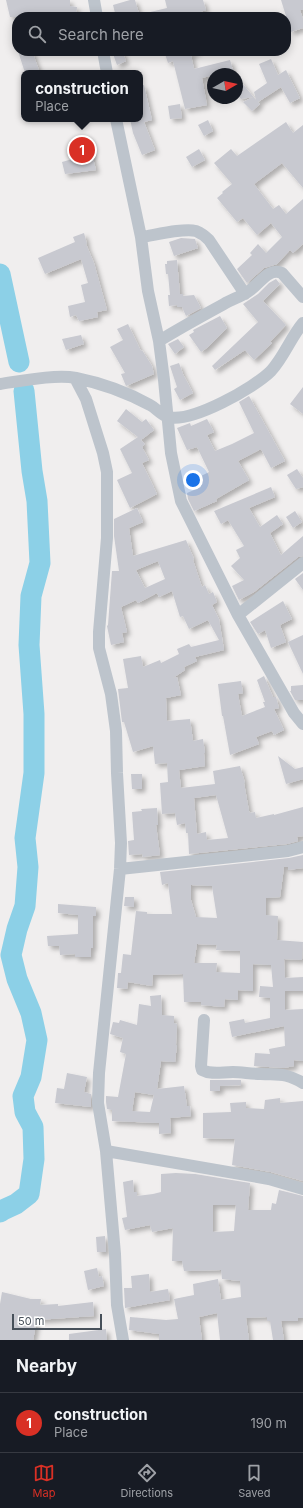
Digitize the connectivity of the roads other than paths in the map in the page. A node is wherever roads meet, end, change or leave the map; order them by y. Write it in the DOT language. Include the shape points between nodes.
graph roads {
  1 [pos="94,0"];
  2 [pos="96,12"];
  3 [pos="104,56"];
  4 [pos="106,70"];
  5 [pos="117,122"];
  6 [pos="141,237"];
  7 [pos="245,294"];
  8 [pos="303,297"];
  9 [pos="303,323"];
  10 [pos="159,341"];
  11 [pos="74,378"];
  12 [pos="0,384"];
  13 [pos="167,417"];
  14 [pos="303,563"];
  15 [pos="238,615"];
  16 [pos="303,724"];
  17 [pos="303,847"];
  18 [pos="120,868"];
  19 [pos="204,1020"];
  20 [pos="303,1083"];
  21 [pos="106,1151"];
  22 [pos="303,1189"];
  23 [pos="123,1340"];
  1 -- 2 [label="street"];
  3 -- 4 [label="street"];
  5 -- 6 [label="street"];
  6 -- 7 [label="street" via="187,231 202,234 209,240"];
  6 -- 10 [label="street" via="148,291"];
  7 -- 8 [label="street" via="269,273 278,271 282,272"];
  7 -- 10 [label="street"];
  9 -- 13 [label="street" via="272,370 256,382 202,412 183,417"];
  10 -- 13 [label="street"];
  11 -- 12 [label="street"];
  11 -- 13 [label="street" via="121,392 150,405"];
  11 -- 18 [label="street" via="86,399 103,453 106,472 107,538 99,632 116,731"];
  13 -- 15 [label="street" via="181,501"];
  14 -- 15 [label="street"];
  15 -- 16 [label="street" via="294,713"];
  17 -- 18 [label="street" via="288,851"];
  18 -- 21 [label="street" via="99,1073 98,1103"];
  19 -- 20 [label="street" via="200,1066 202,1070 211,1073 281,1074"];
  21 -- 22 [label="street" via="269,1179"];
  21 -- 23 [label="street" via="117,1305"];
}
